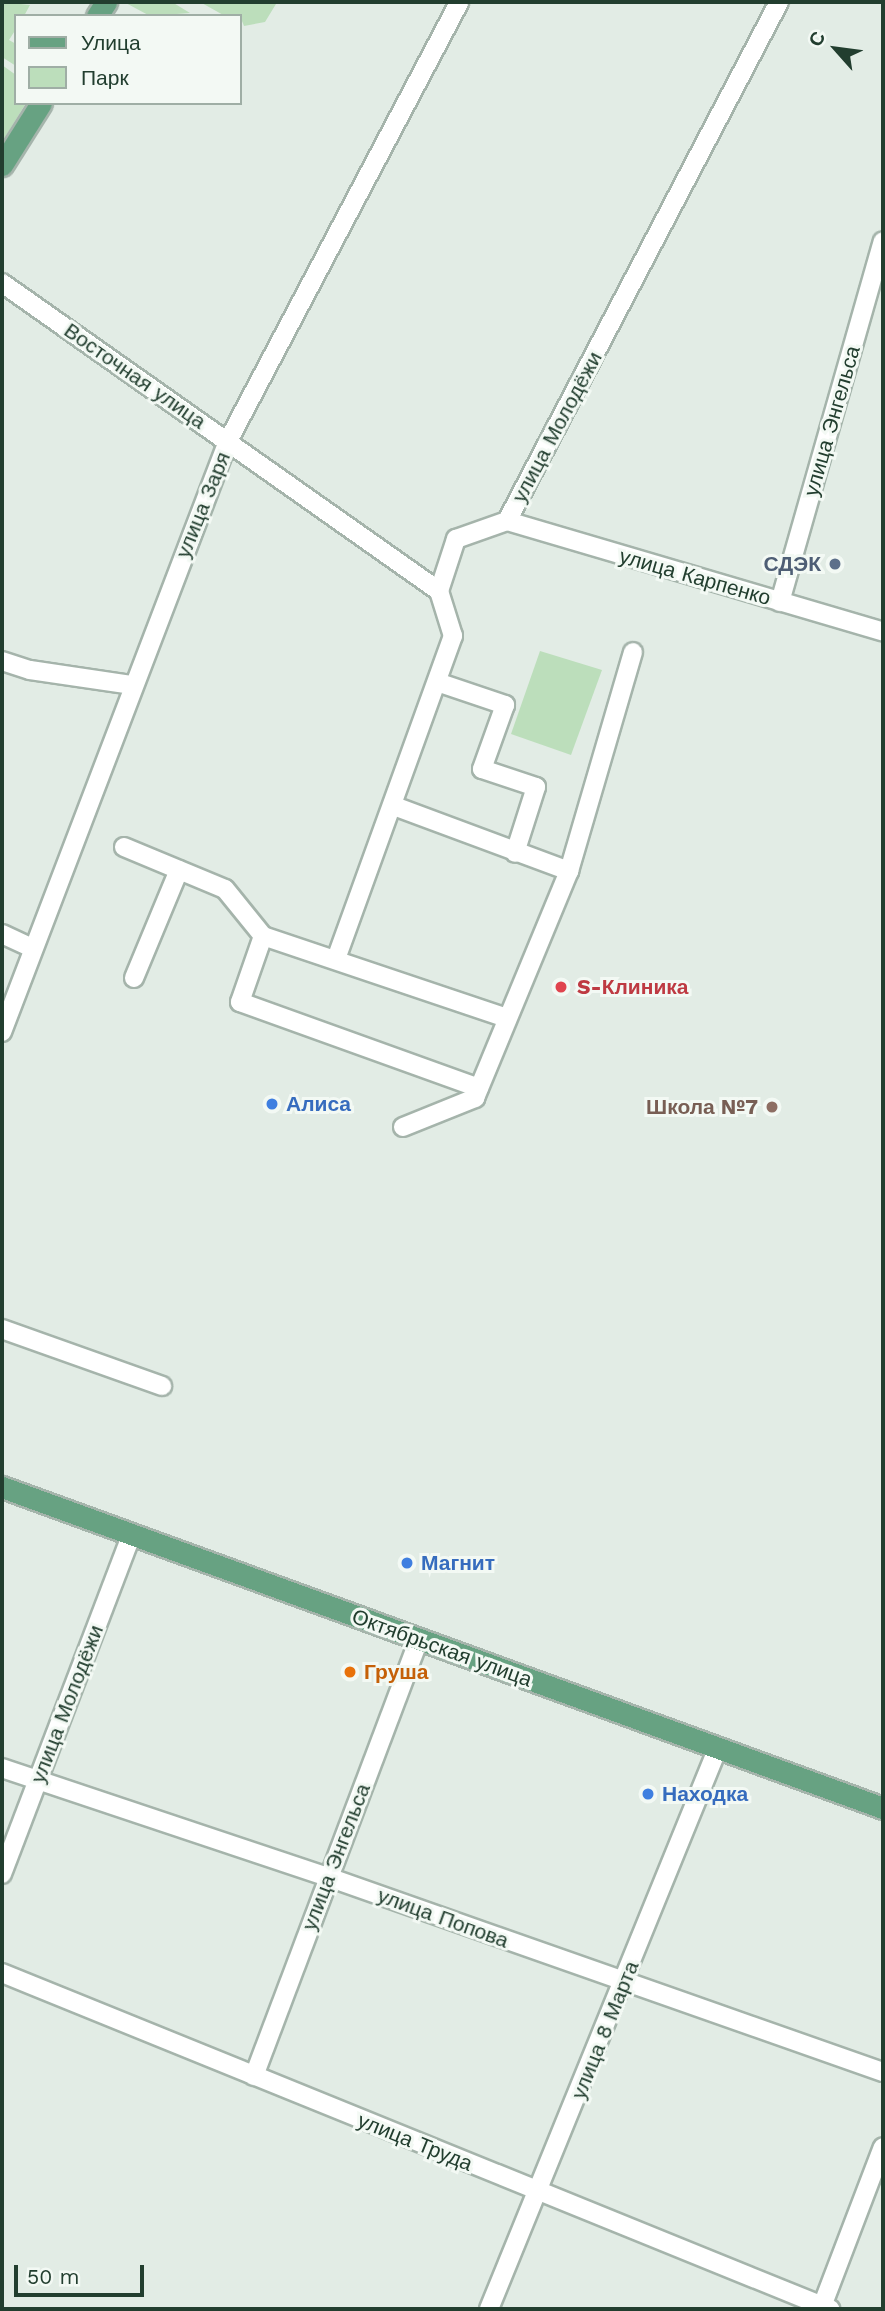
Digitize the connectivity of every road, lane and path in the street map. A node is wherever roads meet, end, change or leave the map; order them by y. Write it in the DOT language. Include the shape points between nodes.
graph roads {
  1 [pos="459,2"];
  2 [pos="779,2"];
  3 [pos="40,105"];
  4 [pos="2,165"];
  5 [pos="883,241"];
  6 [pos="2,283"];
  7 [pos="228,441"];
  8 [pos="507,521"];
  9 [pos="439,591"];
  10 [pos="780,601"];
  11 [pos="883,632"];
  12 [pos="633,652"];
  13 [pos="2,661"];
  14 [pos="437,682"];
  15 [pos="131,685"];
  16 [pos="394,806"];
  17 [pos="124,847"];
  18 [pos="514,853"];
  19 [pos="179,870"];
  20 [pos="569,871"];
  21 [pos="2,934"];
  22 [pos="263,936"];
  23 [pos="32,948"];
  24 [pos="336,959"];
  25 [pos="134,978"];
  26 [pos="506,1018"];
  27 [pos="2,1032"];
  28 [pos="478,1088"];
  29 [pos="403,1126"];
  30 [pos="2,1329"];
  31 [pos="162,1387"];
  32 [pos="2,1487"];
  33 [pos="132,1534"];
  34 [pos="419,1639"];
  35 [pos="717,1750"];
  36 [pos="2,1768"];
  37 [pos="37,1780"];
  38 [pos="883,1808"];
  39 [pos="2,1874"];
  40 [pos="328,1877"];
  41 [pos="2,1973"];
  42 [pos="624,1982"];
  43 [pos="883,2072"];
  44 [pos="254,2076"];
  45 [pos="883,2147"];
  46 [pos="539,2193"];
  47 [pos="824,2308"];
  48 [pos="489,2309"];
  1 -- 7 [label="street, улица Заря"];
  2 -- 8 [label="street, улица Молодёжи"];
  3 -- 4 [label="main road"];
  5 -- 10 [label="street, улица Энгельса"];
  6 -- 7 [label="street, Восточная улица"];
  7 -- 9 [label="street, Восточная улица"];
  7 -- 15 [label="street, улица Заря"];
  8 -- 9 [label="street, улица Молодёжи" via="456,538"];
  8 -- 10 [label="street, улица Карпенко"];
  9 -- 14 [label="street" via="453,636"];
  10 -- 11 [label="street, улица Карпенко"];
  12 -- 20 [label="street"];
  13 -- 15 [label="street" via="30,670"];
  14 -- 16 [label="street"];
  14 -- 18 [label="street" via="505,705 482,769 536,788"];
  15 -- 23 [label="street, улица Заря"];
  16 -- 18 [label="street"];
  16 -- 24 [label="street"];
  17 -- 19 [label="street"];
  18 -- 20 [label="street"];
  19 -- 22 [label="street" via="225,890"];
  19 -- 25 [label="street"];
  20 -- 26 [label="street"];
  21 -- 23 [label="street"];
  22 -- 24 [label="street"];
  22 -- 28 [label="street" via="240,1002"];
  23 -- 27 [label="street, улица Заря"];
  24 -- 26 [label="street"];
  26 -- 28 [label="street"];
  28 -- 29 [label="street" via="475,1098"];
  30 -- 31 [label="street"];
  32 -- 33 [label="main road, Октябрьская улица"];
  33 -- 34 [label="main road, Октябрьская улица"];
  33 -- 37 [label="street, улица Молодёжи"];
  34 -- 35 [label="main road, Октябрьская улица"];
  34 -- 40 [label="street, улица Энгельса"];
  35 -- 38 [label="main road, Октябрьская улица"];
  35 -- 42 [label="street, улица 8 Марта"];
  36 -- 37 [label="street, улица Попова"];
  37 -- 39 [label="street, улица Молодёжи"];
  37 -- 40 [label="street, улица Попова"];
  40 -- 42 [label="street, улица Попова"];
  40 -- 44 [label="street, улица Энгельса"];
  41 -- 44 [label="street, улица Труда"];
  42 -- 43 [label="street, улица Попова"];
  42 -- 46 [label="street, улица 8 Марта"];
  44 -- 46 [label="street, улица Труда"];
  45 -- 47 [label="street"];
  46 -- 47 [label="street, улица Труда"];
  46 -- 48 [label="street, улица 8 Марта"];
}
